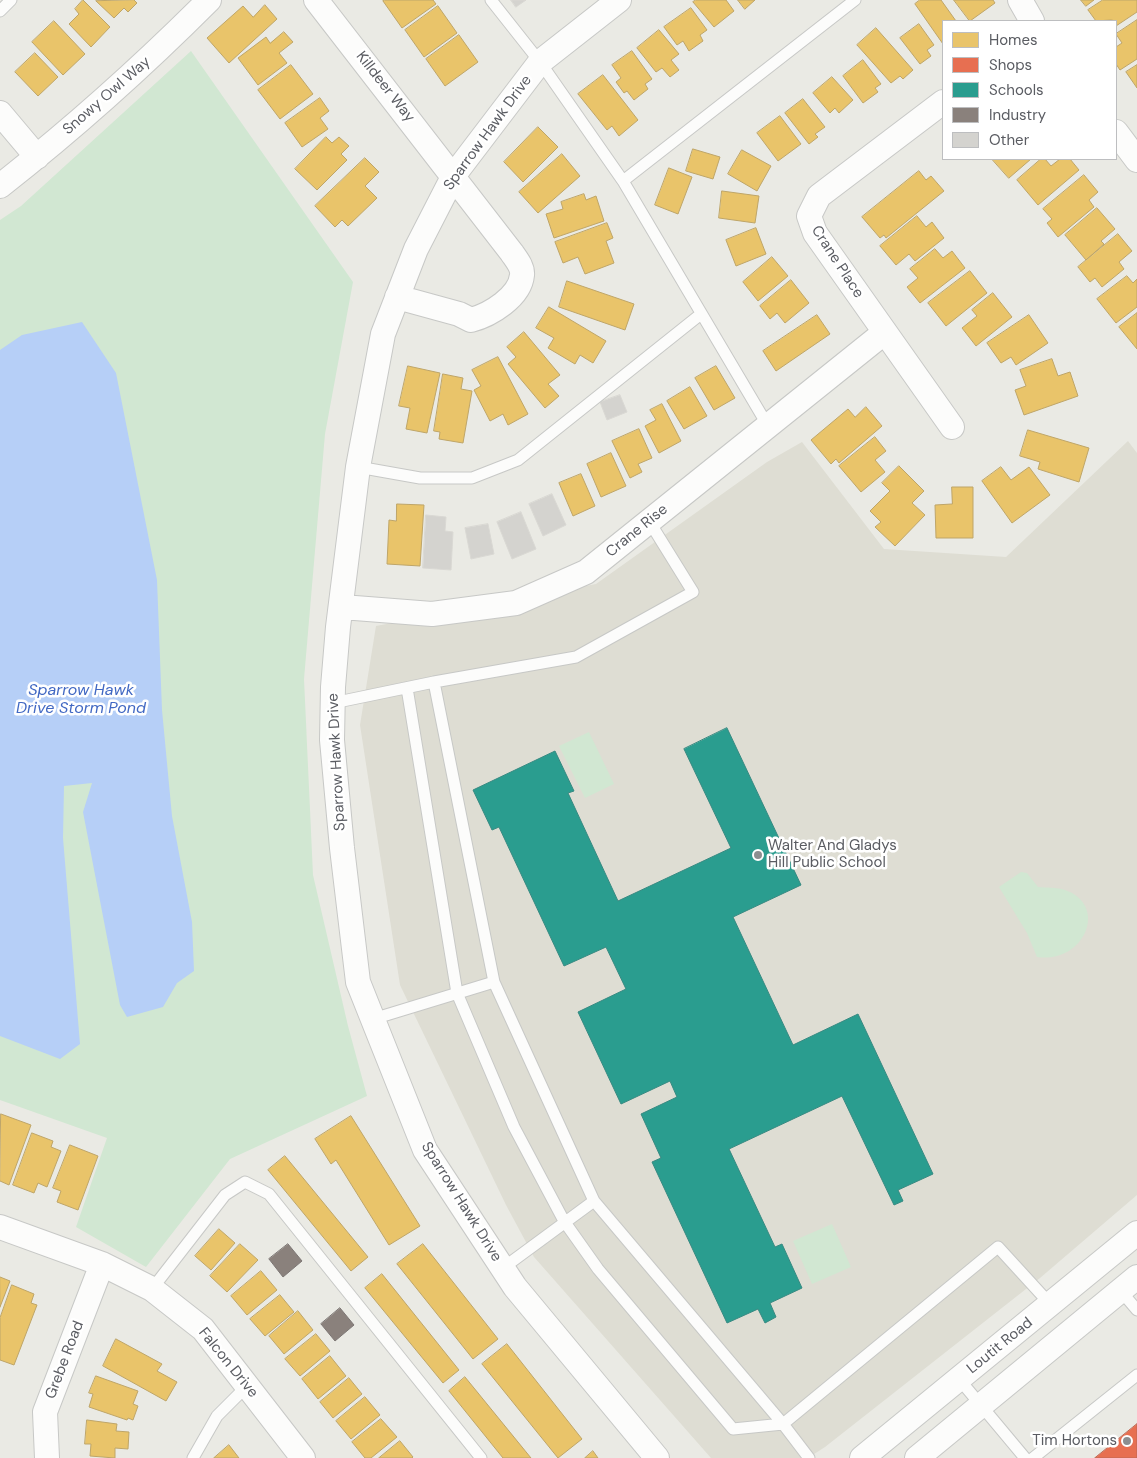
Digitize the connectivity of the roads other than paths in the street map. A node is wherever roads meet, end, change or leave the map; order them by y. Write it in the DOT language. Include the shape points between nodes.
graph roads {
  1 [pos="12,0"];
  2 [pos="209,0"];
  3 [pos="316,0"];
  4 [pos="491,0"];
  5 [pos="619,0"];
  6 [pos="855,0"];
  7 [pos="1020,0"];
  8 [pos="0,11"];
  9 [pos="1031,20"];
  10 [pos="540,62"];
  11 [pos="942,103"];
  12 [pos="0,113"];
  13 [pos="1117,133"];
  14 [pos="37,157"];
  15 [pos="1137,160"];
  16 [pos="454,175"];
  17 [pos="623,181"];
  18 [pos="0,186"];
  19 [pos="397,297"];
  20 [pos="701,314"];
  21 [pos="885,332"];
  22 [pos="768,426"];
  23 [pos="952,428"];
  24 [pos="358,467"];
  25 [pos="649,521"];
  26 [pos="342,607"];
  27 [pos="434,682"];
  28 [pos="407,688"];
  29 [pos="333,703"];
  30 [pos="494,982"];
  31 [pos="457,993"];
  32 [pos="373,1019"];
  33 [pos="594,1201"];
  34 [pos="564,1222"];
  35 [pos="0,1227"];
  36 [pos="1137,1233"];
  37 [pos="102,1264"];
  38 [pos="503,1268"];
  39 [pos="1129,1284"];
  40 [pos="152,1289"];
  41 [pos="1051,1305"];
  42 [pos="1137,1310"];
  43 [pos="1137,1375"];
  44 [pos="959,1380"];
  45 [pos="247,1386"];
  46 [pos="981,1406"];
  47 [pos="783,1424"];
  48 [pos="47,1458"];
  49 [pos="193,1458"];
  50 [pos="303,1458"];
  51 [pos="481,1458"];
  52 [pos="657,1458"];
  53 [pos="809,1458"];
  54 [pos="862,1458"];
  55 [pos="917,1458"];
  56 [pos="1025,1458"];
  57 [pos="1033,1458"];
  1 -- 8 [label="lane"];
  2 -- 14 [label="street, Snowy Owl Way" via="147,61"];
  3 -- 16 [label="street, Killdeer Way"];
  4 -- 10 [label="lane"];
  5 -- 10 [label="street, Sparrow Hawk Drive"];
  6 -- 17 [label="lane"];
  7 -- 9 [label="street"];
  10 -- 16 [label="street, Sparrow Hawk Drive"];
  10 -- 17 [label="lane"];
  11 -- 21 [label="street, Crane Place" via="819,196 809,216 815,233"];
  12 -- 14 [label="street"];
  13 -- 15 [label="street"];
  14 -- 18 [label="street, Snowy Owl Way"];
  16 -- 19 [label="street, Sparrow Hawk Drive" via="416,249"];
  16 -- 19 [label="street, Killdeer Way" via="520,266 522,274 517,288 495,308 471,320"];
  17 -- 20 [label="lane"];
  19 -- 24 [label="street, Sparrow Hawk Drive" via="383,334"];
  20 -- 22 [label="lane"];
  20 -- 24 [label="lane" via="518,460 472,478 420,478"];
  21 -- 22 [label="street, Crane Rise"];
  21 -- 23 [label="street, Crane Place"];
  22 -- 25 [label="street, Crane Rise"];
  24 -- 26 [label="street, Sparrow Hawk Drive"];
  25 -- 26 [label="street, Crane Rise" via="586,572 516,603 432,614"];
  25 -- 27 [label="lane" via="693,592 576,657"];
  26 -- 29 [label="street, Sparrow Hawk Drive"];
  27 -- 28 [label="lane"];
  27 -- 30 [label="lane"];
  28 -- 29 [label="lane"];
  28 -- 31 [label="lane"];
  29 -- 32 [label="street, Sparrow Hawk Drive" via="332,740 358,982"];
  30 -- 31 [label="lane"];
  30 -- 33 [label="lane"];
  31 -- 32 [label="lane"];
  31 -- 34 [label="lane" via="514,1127"];
  32 -- 38 [label="street, Sparrow Hawk Drive" via="424,1150"];
  33 -- 34 [label="lane"];
  33 -- 47 [label="lane"];
  34 -- 38 [label="lane"];
  34 -- 47 [label="lane" via="598,1269 734,1429"];
  35 -- 37 [label="street, Falcon Drive"];
  36 -- 41 [label="street, Loutit Road"];
  37 -- 40 [label="street, Falcon Drive"];
  37 -- 48 [label="street, Grebe Road" via="45,1412"];
  38 -- 52 [label="street, Sparrow Hawk Drive" via="515,1287"];
  39 -- 42 [label="lane"];
  39 -- 46 [label="street"];
  40 -- 45 [label="street, Falcon Drive" via="203,1329"];
  40 -- 51 [label="lane" via="226,1195 245,1182 269,1194"];
  41 -- 44 [label="street, Loutit Road"];
  41 -- 47 [label="lane" via="998,1247"];
  43 -- 57 [label="lane"];
  44 -- 46 [label="lane"];
  44 -- 54 [label="street, Loutit Road"];
  45 -- 49 [label="lane" via="217,1416"];
  45 -- 50 [label="street, Falcon Drive"];
  46 -- 55 [label="street"];
  46 -- 56 [label="lane"];
  47 -- 53 [label="lane"];
}
